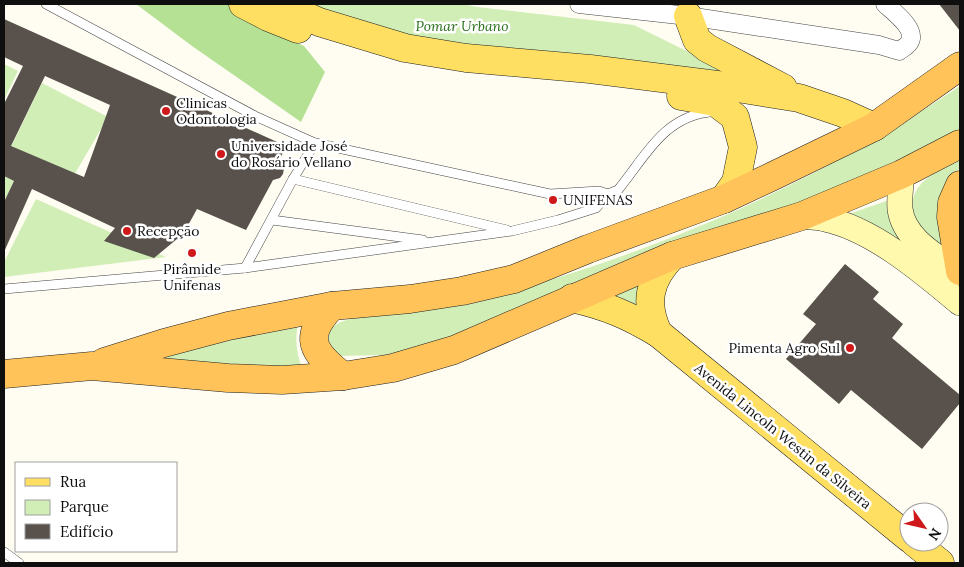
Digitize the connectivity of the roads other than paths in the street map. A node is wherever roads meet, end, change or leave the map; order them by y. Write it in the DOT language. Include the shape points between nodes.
graph roads {
  1 [pos="46,4"];
  2 [pos="243,4"];
  3 [pos="279,4"];
  4 [pos="579,4"];
  5 [pos="885,4"];
  6 [pos="688,16"];
  7 [pos="960,66"];
  8 [pos="800,98"];
  9 [pos="728,111"];
  10 [pos="874,127"];
  11 [pos="315,143"];
  12 [pos="960,144"];
  13 [pos="902,174"];
  14 [pos="293,179"];
  15 [pos="960,185"];
  16 [pos="608,194"];
  17 [pos="724,199"];
  18 [pos="802,216"];
  19 [pos="272,220"];
  20 [pos="512,231"];
  21 [pos="435,242"];
  22 [pos="672,256"];
  23 [pos="245,268"];
  24 [pos="960,272"];
  25 [pos="4,289"];
  26 [pos="572,298"];
  27 [pos="960,303"];
  28 [pos="332,306"];
  29 [pos="658,333"];
  30 [pos="92,366"];
  31 [pos="4,374"];
  32 [pos="343,376"];
  33 [pos="899,530"];
  34 [pos="4,552"];
  35 [pos="926,552"];
  36 [pos="19,563"];
  37 [pos="940,563"];
  1 -- 11 [label="lane" via="255,116"];
  2 -- 9 [label="main road" via="318,37 401,62 457,72 697,98 715,102"];
  3 -- 8 [label="main road" via="319,22 405,48"];
  4 -- 6 [label="street"];
  5 -- 6 [label="street" via="910,28 909,43 899,51 879,44"];
  6 -- 8 [label="main road" via="697,40 707,48"];
  7 -- 10 [label="highway"];
  8 -- 10 [label="main road"];
  9 -- 16 [label="lane" via="695,114 678,122 662,134 618,190"];
  9 -- 17 [label="main road" via="735,117 743,147 736,182"];
  10 -- 17 [label="highway"];
  11 -- 14 [label="lane"];
  11 -- 16 [label="lane" via="550,194 599,191"];
  12 -- 13 [label="highway"];
  13 -- 18 [label="highway"];
  13 -- 24 [label="main road" via="900,210 906,227 919,243"];
  14 -- 19 [label="lane"];
  14 -- 20 [label="lane"];
  15 -- 24 [label="highway" via="950,217"];
  16 -- 20 [label="lane" via="596,208"];
  17 -- 28 [label="highway" via="588,248 514,279 410,299"];
  18 -- 22 [label="highway"];
  18 -- 27 [label="main road" via="846,226 878,242 920,270"];
  19 -- 21 [label="lane"];
  19 -- 23 [label="lane"];
  20 -- 21 [label="lane"];
  21 -- 23 [label="lane"];
  22 -- 26 [label="highway"];
  22 -- 29 [label="main road" via="657,275 650,298 650,310"];
  23 -- 25 [label="lane"];
  26 -- 29 [label="main road, Avenida Lincoln Westin da Silveira" via="610,308"];
  26 -- 32 [label="highway" via="454,350 393,368"];
  28 -- 30 [label="highway" via="219,329"];
  28 -- 32 [label="highway" via="321,318 314,341 325,362"];
  29 -- 33 [label="main road, Avenida Lincoln Westin da Silveira"];
  30 -- 31 [label="highway"];
  30 -- 32 [label="highway" via="228,378 282,380"];
  34 -- 36 [label="lane"];
  35 -- 37 [label="main road"];
}
